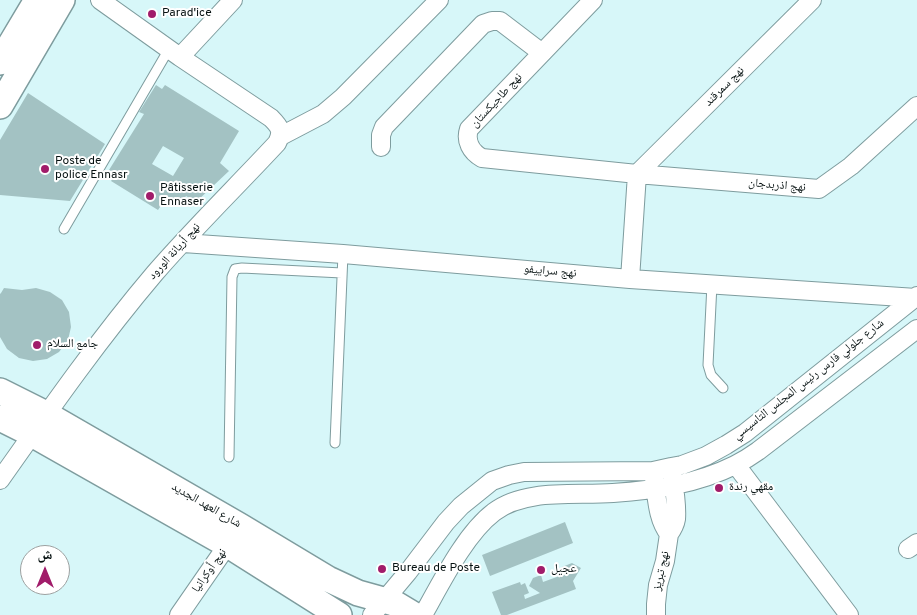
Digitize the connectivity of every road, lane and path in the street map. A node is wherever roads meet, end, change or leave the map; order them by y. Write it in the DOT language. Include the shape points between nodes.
graph roads {
  1 [pos="37,0"];
  2 [pos="62,0"];
  3 [pos="100,0"];
  4 [pos="233,0"];
  5 [pos="439,0"];
  6 [pos="593,0"];
  7 [pos="812,0"];
  8 [pos="174,53"];
  9 [pos="542,54"];
  10 [pos="0,62"];
  11 [pos="0,106"];
  12 [pos="917,106"];
  13 [pos="281,136"];
  14 [pos="381,147"];
  15 [pos="637,174"];
  16 [pos="64,229"];
  17 [pos="183,243"];
  18 [pos="343,254"];
  19 [pos="342,273"];
  20 [pos="630,279"];
  21 [pos="712,284"];
  22 [pos="916,297"];
  23 [pos="917,329"];
  24 [pos="723,388"];
  25 [pos="0,391"];
  26 [pos="46,414"];
  27 [pos="0,418"];
  28 [pos="32,434"];
  29 [pos="335,443"];
  30 [pos="229,457"];
  31 [pos="736,465"];
  32 [pos="671,467"];
  33 [pos="653,470"];
  34 [pos="0,480"];
  35 [pos="674,485"];
  36 [pos="656,488"];
  37 [pos="669,534"];
  38 [pos="234,535"];
  39 [pos="378,608"];
  40 [pos="179,615"];
  41 [pos="339,615"];
  42 [pos="414,615"];
  43 [pos="423,615"];
  44 [pos="656,615"];
  45 [pos="849,615"];
  1 -- 10 [label="main road"];
  2 -- 11 [label="main road"];
  3 -- 8 [label="street"];
  4 -- 8 [label="street"];
  5 -- 13 [label="street" via="343,97 323,114"];
  6 -- 9 [label="street, نهج طاجيكستان"];
  7 -- 15 [label="street, نهج سمرقند"];
  8 -- 13 [label="street" via="271,118"];
  8 -- 16 [label="lane"];
  9 -- 14 [label="street" via="500,21 483,24 384,127"];
  9 -- 15 [label="street, نهج طاجيكستان" via="470,129 468,140 472,150 482,158"];
  12 -- 15 [label="street, نهج اذربدجان" via="851,166 819,190"];
  13 -- 17 [label="street, نهج أريانة الورود" via="278,143"];
  15 -- 20 [label="street"];
  17 -- 18 [label="street, نهج سراييفو"];
  17 -- 26 [label="street, نهج أريانة الورود" via="112,326"];
  18 -- 19 [label="lane"];
  18 -- 20 [label="street, نهج سراييفو"];
  19 -- 29 [label="lane"];
  19 -- 30 [label="lane" via="235,269 232,277"];
  20 -- 21 [label="street, نهج سراييفو"];
  21 -- 22 [label="street, نهج سراييفو"];
  21 -- 24 [label="lane" via="708,365 711,375"];
  22 -- 32 [label="street, شارع جلولي فارس رئيس المجلس التاسيسي" via="745,433 706,456"];
  23 -- 31 [label="street, شارع جلولي فارس رئيس المجلس التاسيسي"];
  25 -- 26 [label="main road, شارع العهد الجديد"];
  26 -- 28 [label="street, نهج أريانة الورود"];
  26 -- 38 [label="main road, شارع العهد الجديد"];
  27 -- 28 [label="main road, شارع العهد الجديد"];
  28 -- 34 [label="street, نهج أريانة الورود"];
  28 -- 38 [label="main road, شارع العهد الجديد"];
  31 -- 35 [label="street, شارع جلولي فارس رئيس المجلس التاسيسي"];
  31 -- 45 [label="street"];
  32 -- 33 [label="street, شارع جلولي فارس رئيس المجلس التاسيسي"];
  32 -- 35 [label="street"];
  33 -- 36 [label="street, نهج تبريز"];
  33 -- 39 [label="street, شارع جلولي فارس رئيس المجلس التاسيسي" via="524,472 492,480 446,522"];
  35 -- 36 [label="street, شارع جلولي فارس رئيس المجلس التاسيسي"];
  35 -- 37 [label="street" via="676,520"];
  36 -- 37 [label="street, نهج تبريز" via="661,520"];
  36 -- 43 [label="street, شارع جلولي فارس رئيس المجلس التاسيسي" via="545,496 509,503 494,512 469,539"];
  37 -- 44 [label="street, نهج تبريز" via="658,585"];
  38 -- 39 [label="main road, شارع العهد الجديد" via="358,593"];
  38 -- 40 [label="street, نهج أوكرانيا"];
  38 -- 41 [label="main road, شارع العهد الجديد"];
  39 -- 42 [label="main road, شارع العهد الجديد" via="394,603"];
}
